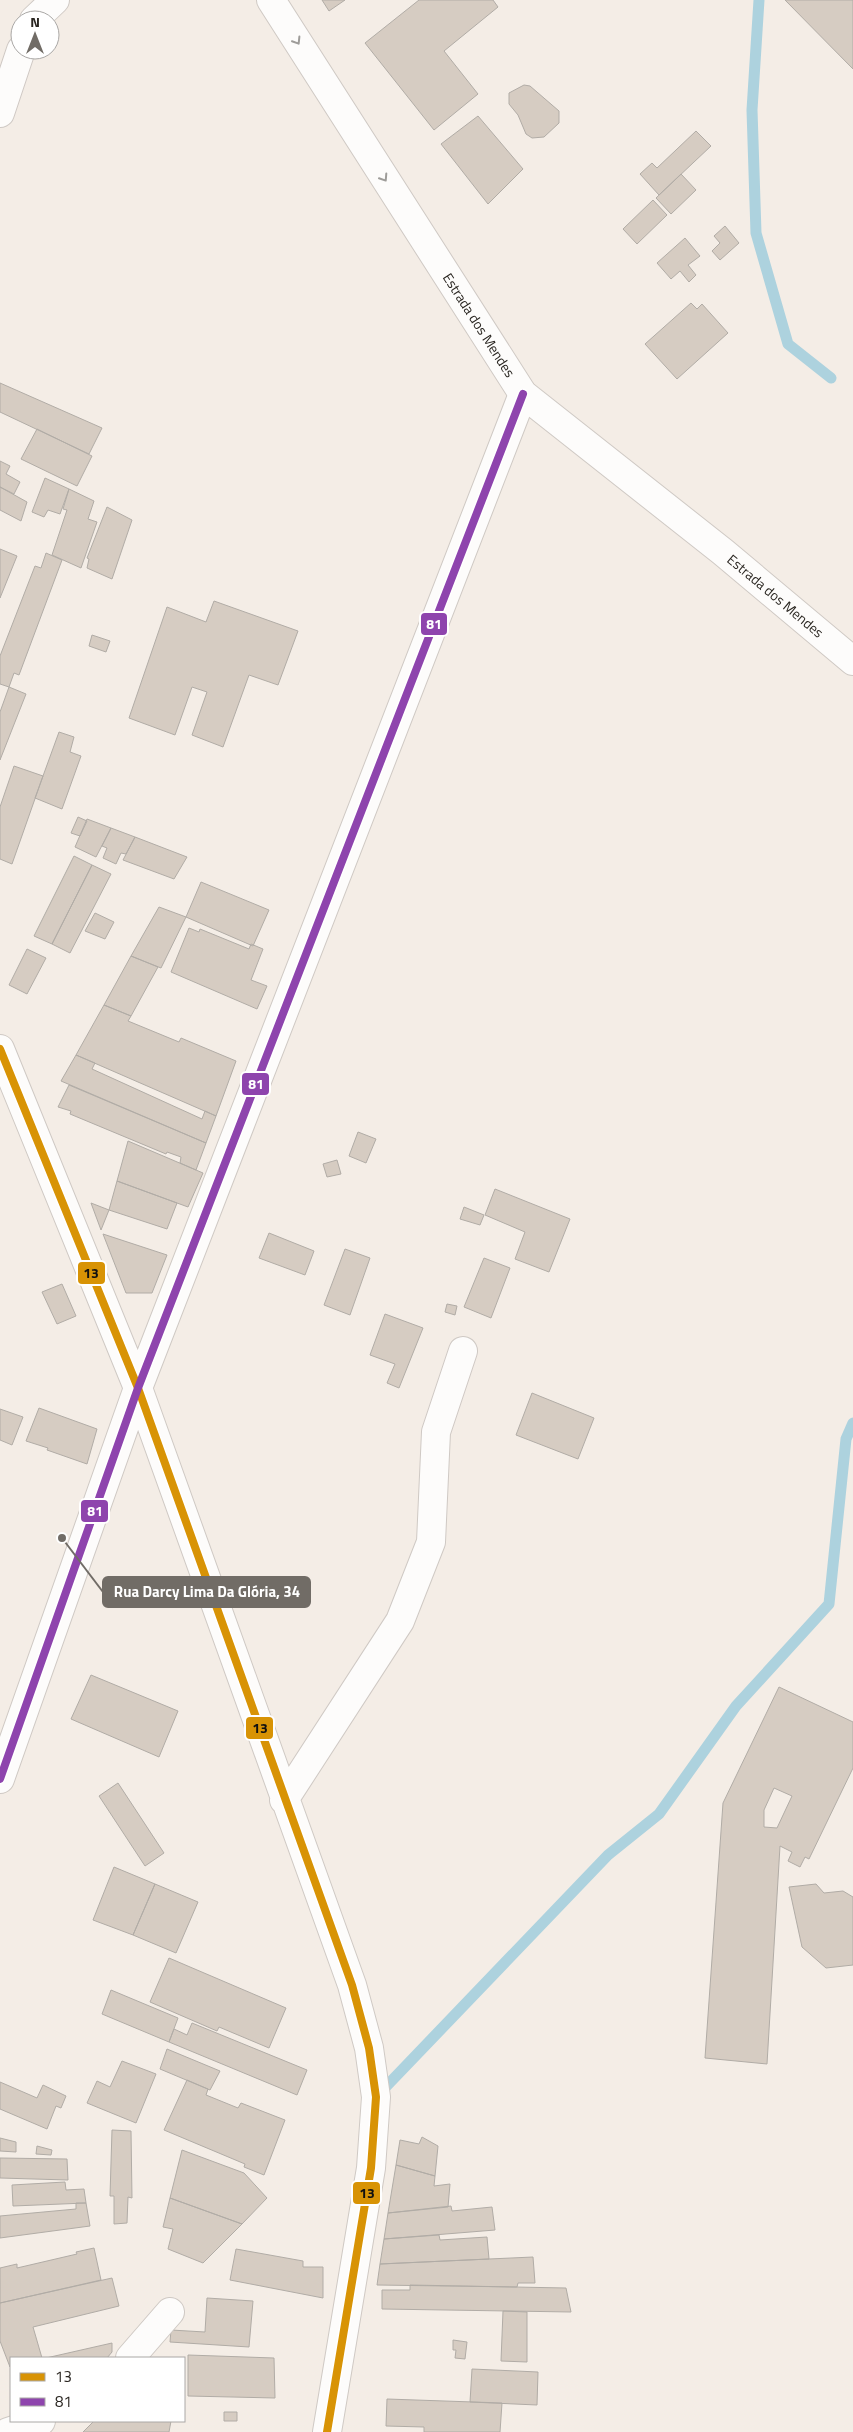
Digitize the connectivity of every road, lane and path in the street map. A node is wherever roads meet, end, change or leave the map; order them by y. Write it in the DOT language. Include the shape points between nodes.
graph roads {
  1 [pos="55,0"];
  2 [pos="271,0"];
  3 [pos="44,10"];
  4 [pos="18,60"];
  5 [pos="0,112"];
  6 [pos="523,394"];
  7 [pos="853,661"];
  8 [pos="0,1049"];
  9 [pos="463,1351"];
  10 [pos="138,1388"];
  11 [pos="0,1780"];
  12 [pos="284,1800"];
  13 [pos="170,2312"];
  14 [pos="131,2357"];
  15 [pos="38,2422"];
  16 [pos="8,2432"];
  17 [pos="326,2432"];
  1 -- 3 [label="street"];
  2 -- 6 [label="street, Estrada dos Mendes, one-way"];
  4 -- 5 [label="street"];
  6 -- 7 [label="street, Estrada dos Mendes" via="723,552"];
  6 -- 10 [label="street"];
  8 -- 10 [label="street"];
  9 -- 12 [label="street" via="436,1432 431,1542 400,1622"];
  10 -- 11 [label="street"];
  10 -- 12 [label="street"];
  12 -- 17 [label="street" via="352,1985 376,2097 371,2168"];
  13 -- 14 [label="street"];
  15 -- 16 [label="street"];
}
